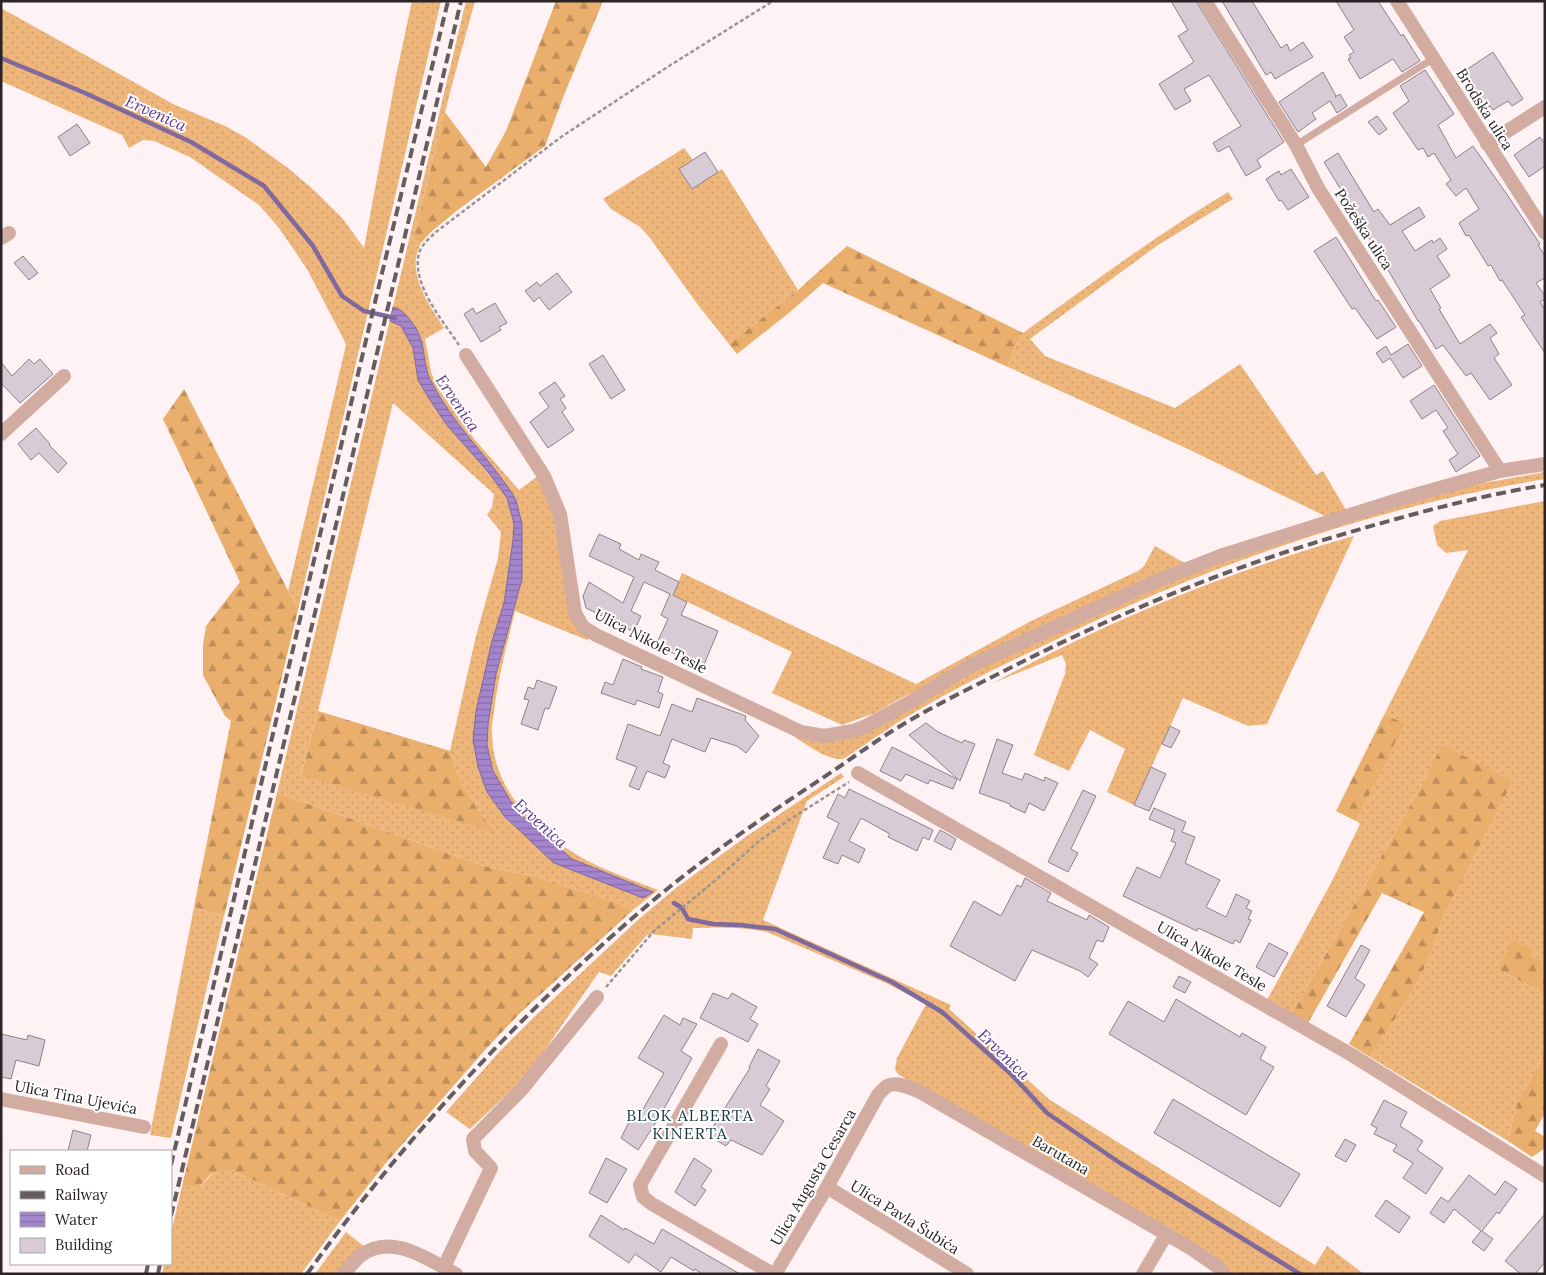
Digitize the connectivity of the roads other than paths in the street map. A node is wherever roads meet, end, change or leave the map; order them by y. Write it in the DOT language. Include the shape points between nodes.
graph roads {
  1 [pos="1205,1"];
  2 [pos="1397,1"];
  3 [pos="1434,58"];
  4 [pos="1545,107"];
  5 [pos="1487,144"];
  6 [pos="1296,145"];
  7 [pos="1545,234"];
  8 [pos="466,355"];
  9 [pos="64,376"];
  10 [pos="1,434"];
  11 [pos="1545,464"];
  12 [pos="1500,471"];
  13 [pos="860,774"];
  14 [pos="597,997"];
  15 [pos="721,1044"];
  16 [pos="878,1095"];
  17 [pos="1,1099"];
  18 [pos="144,1127"];
  19 [pos="1543,1171"];
  20 [pos="827,1187"];
  21 [pos="1166,1235"];
  22 [pos="450,1270"];
  23 [pos="344,1274"];
  24 [pos="774,1274"];
  25 [pos="967,1274"];
  26 [pos="1143,1274"];
  27 [pos="1224,1274"];
  1 -- 6 [label="street, Požeška ulica"];
  2 -- 3 [label="street, Brodska ulica"];
  3 -- 5 [label="street, Brodska ulica"];
  3 -- 6 [label="lane"];
  4 -- 5 [label="street"];
  5 -- 7 [label="street, Brodska ulica"];
  6 -- 12 [label="street, Požeška ulica" via="1318,188"];
  8 -- 12 [label="street, Ulica Nikole Tesle" via="544,476 560,514 575,613 583,627 801,732 824,736 866,726 968,667 1154,582 1220,556"];
  9 -- 10 [label="street"];
  11 -- 12 [label="street, Ulica Nikole Tesle"];
  13 -- 19 [label="street, Ulica Nikole Tesle" via="1352,1055"];
  14 -- 22 [label="street" via="522,1089 473,1139 474,1151 491,1168"];
  15 -- 24 [label="street" via="640,1185 643,1197 652,1204"];
  16 -- 20 [label="street, Ulica Augusta Cesarca"];
  16 -- 21 [label="street, Barutana" via="894,1084 920,1092"];
  17 -- 18 [label="street, Ulica Tina Ujevića"];
  20 -- 24 [label="street, Ulica Augusta Cesarca"];
  20 -- 25 [label="street, Ulica Pavla Šubića"];
  21 -- 26 [label="street"];
  21 -- 27 [label="street, Barutana" via="1192,1249"];
  22 -- 23 [label="street" via="403,1248 386,1246 371,1249"];
}
